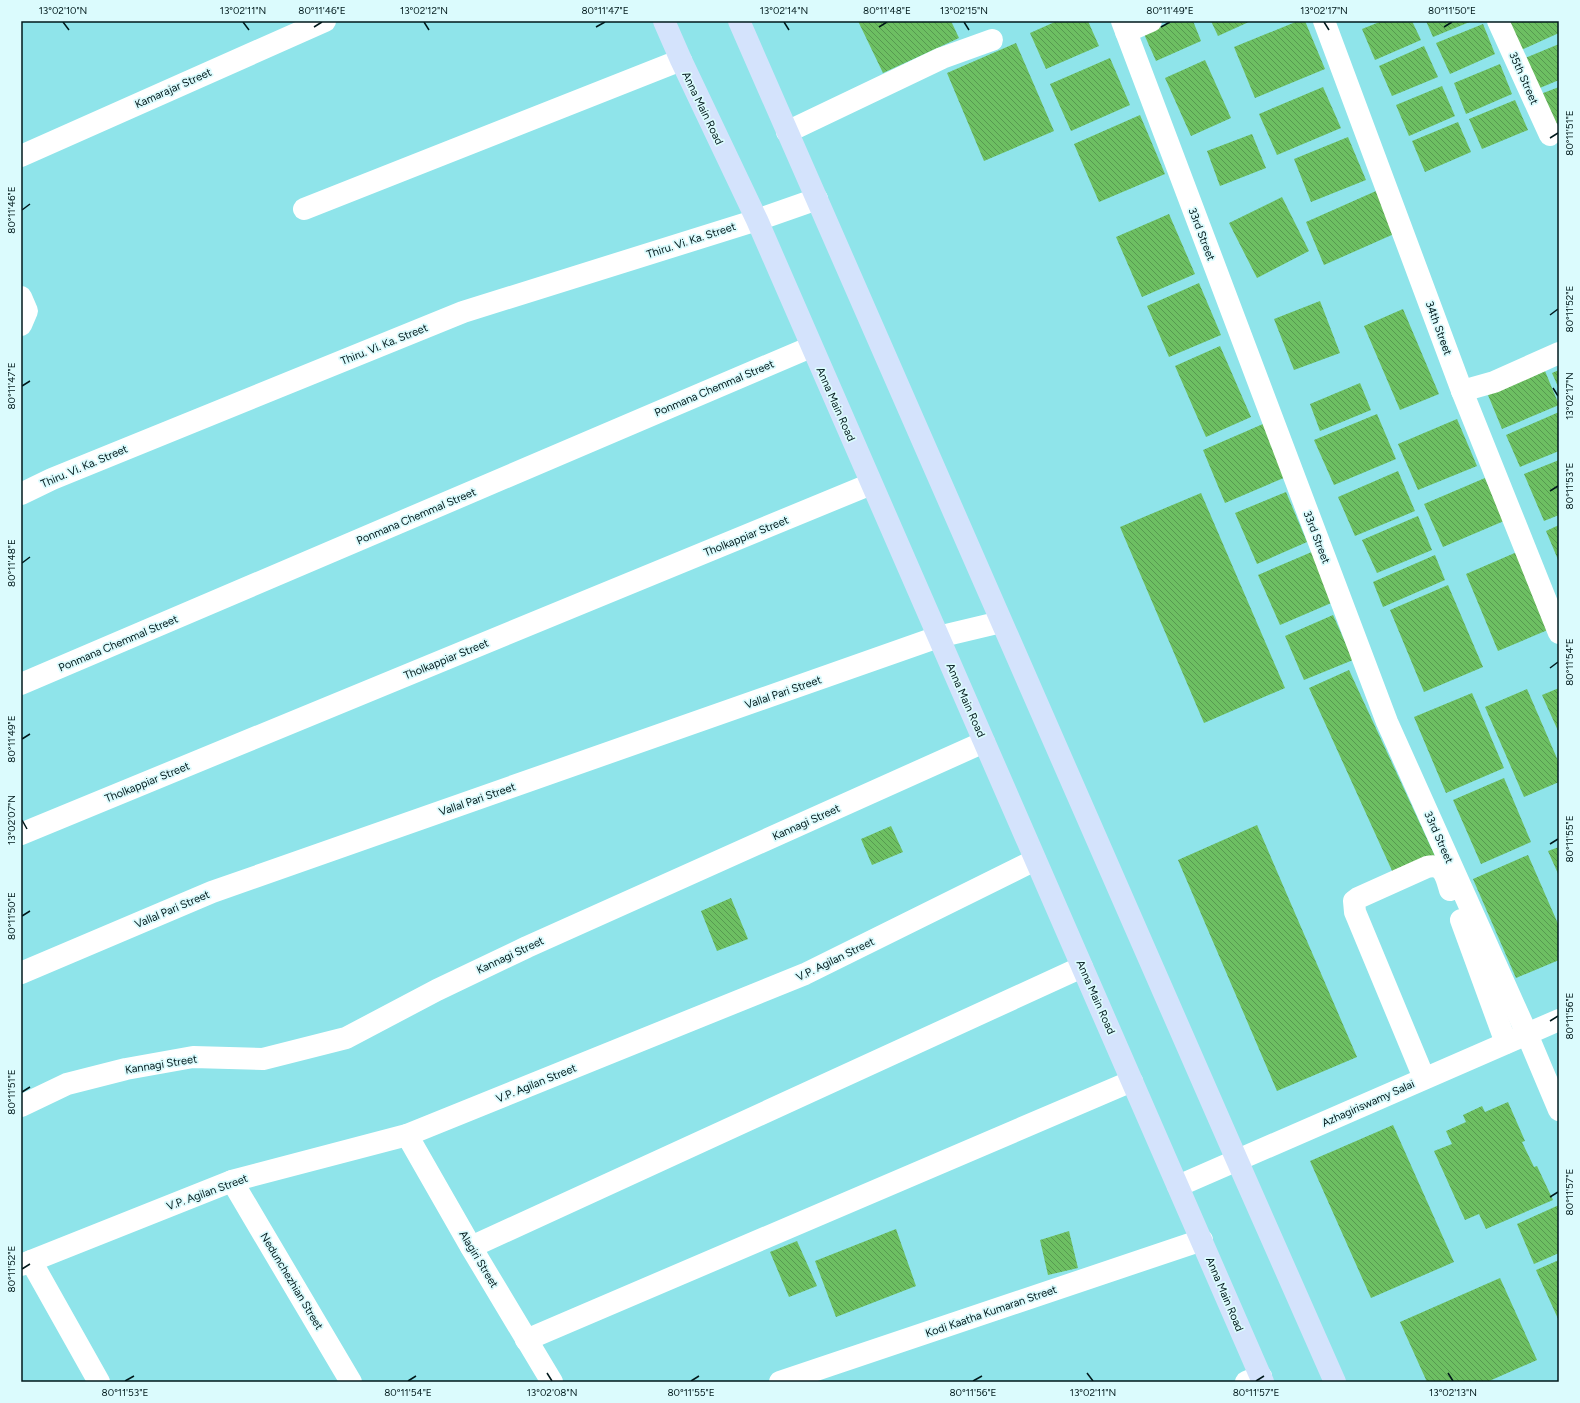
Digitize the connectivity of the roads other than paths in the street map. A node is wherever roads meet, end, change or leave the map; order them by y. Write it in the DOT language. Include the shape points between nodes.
graph roads {
  1 [pos="325,21"];
  2 [pos="664,21"];
  3 [pos="739,21"];
  4 [pos="1151,21"];
  5 [pos="1324,21"];
  6 [pos="1498,21"];
  7 [pos="1124,27"];
  8 [pos="992,40"];
  9 [pos="681,60"];
  10 [pos="787,132"];
  11 [pos="1550,135"];
  12 [pos="21,156"];
  13 [pos="817,199"];
  14 [pos="304,209"];
  15 [pos="757,220"];
  16 [pos="21,297"];
  17 [pos="21,325"];
  18 [pos="811,347"];
  19 [pos="1559,354"];
  20 [pos="1462,391"];
  21 [pos="871,484"];
  22 [pos="21,494"];
  23 [pos="1001,622"];
  24 [pos="1559,633"];
  25 [pos="938,637"];
  26 [pos="21,684"];
  27 [pos="984,742"];
  28 [pos="21,834"];
  29 [pos="1035,860"];
  30 [pos="1082,966"];
  31 [pos="21,973"];
  32 [pos="1559,1020"];
  33 [pos="1527,1034"];
  34 [pos="1506,1043"];
  35 [pos="1424,1078"];
  36 [pos="1132,1081"];
  37 [pos="21,1106"];
  38 [pos="1559,1110"];
  39 [pos="407,1135"];
  40 [pos="1237,1160"];
  41 [pos="232,1181"];
  42 [pos="1178,1186"];
  43 [pos="1202,1240"];
  44 [pos="471,1247"];
  45 [pos="26,1263"];
  46 [pos="526,1340"];
  47 [pos="1257,1380"];
  48 [pos="99,1382"];
  49 [pos="351,1382"];
  50 [pos="552,1382"];
  51 [pos="780,1382"];
  52 [pos="1335,1382"];
  1 -- 12 [label="street, Kamarajar Street"];
  2 -- 9 [label="main road, Anna Main Road"];
  3 -- 10 [label="main road"];
  4 -- 7 [label="street"];
  5 -- 20 [label="street, 34th Street"];
  6 -- 11 [label="street, 35th Street"];
  7 -- 33 [label="street, 33rd Street" via="1387,722"];
  8 -- 10 [label="street" via="942,58"];
  9 -- 14 [label="street"];
  9 -- 15 [label="main road, Anna Main Road"];
  10 -- 13 [label="main road"];
  13 -- 15 [label="street, Thiru. Vi. Ka. Street"];
  13 -- 23 [label="main road"];
  15 -- 18 [label="main road, Anna Main Road"];
  15 -- 22 [label="street, Thiru. Vi. Ka. Street" via="463,312 52,478"];
  16 -- 17 [label="street" via="27,311"];
  18 -- 21 [label="main road, Anna Main Road"];
  18 -- 26 [label="street, Ponmana Chemmal Street"];
  19 -- 20 [label="street" via="1494,382"];
  20 -- 24 [label="street, 34th Street"];
  21 -- 25 [label="main road, Anna Main Road"];
  21 -- 28 [label="street, Tholkappiar Street"];
  23 -- 25 [label="street, Vallal Pari Street"];
  23 -- 40 [label="main road"];
  25 -- 27 [label="main road, Anna Main Road"];
  25 -- 31 [label="street, Vallal Pari Street" via="212,892"];
  27 -- 29 [label="main road, Anna Main Road"];
  27 -- 37 [label="street, Kannagi Street" via="527,947 437,990 346,1038 263,1059 193,1057 126,1070 67,1084"];
  29 -- 30 [label="main road, Anna Main Road"];
  29 -- 39 [label="street, V.P. Agilan Street" via="805,974"];
  30 -- 36 [label="main road, Anna Main Road"];
  30 -- 44 [label="street"];
  32 -- 33 [label="street, Azhagiriswamy Salai"];
  33 -- 34 [label="street, Azhagiriswamy Salai"];
  33 -- 38 [label="street, 33rd Street"];
  34 -- 35 [label="street, Azhagiriswamy Salai"];
  34 -- 35 [label="street" via="1445,875 1434,865 1427,867 1358,898 1353,906"];
  35 -- 40 [label="street, Azhagiriswamy Salai"];
  36 -- 42 [label="main road, Anna Main Road"];
  36 -- 46 [label="street"];
  39 -- 41 [label="street, V.P. Agilan Street"];
  39 -- 44 [label="street, Alagiri Street"];
  40 -- 42 [label="street, Azhagiriswamy Salai"];
  40 -- 52 [label="main road"];
  41 -- 45 [label="street, V.P. Agilan Street"];
  41 -- 49 [label="street, Nedunchezhian Street"];
  42 -- 43 [label="main road, Anna Main Road"];
  43 -- 47 [label="main road, Anna Main Road"];
  43 -- 51 [label="street, Kodi Kaatha Kumaran Street"];
  44 -- 46 [label="street, Alagiri Street"];
  45 -- 48 [label="street"];
  46 -- 50 [label="street, Alagiri Street"];
}
